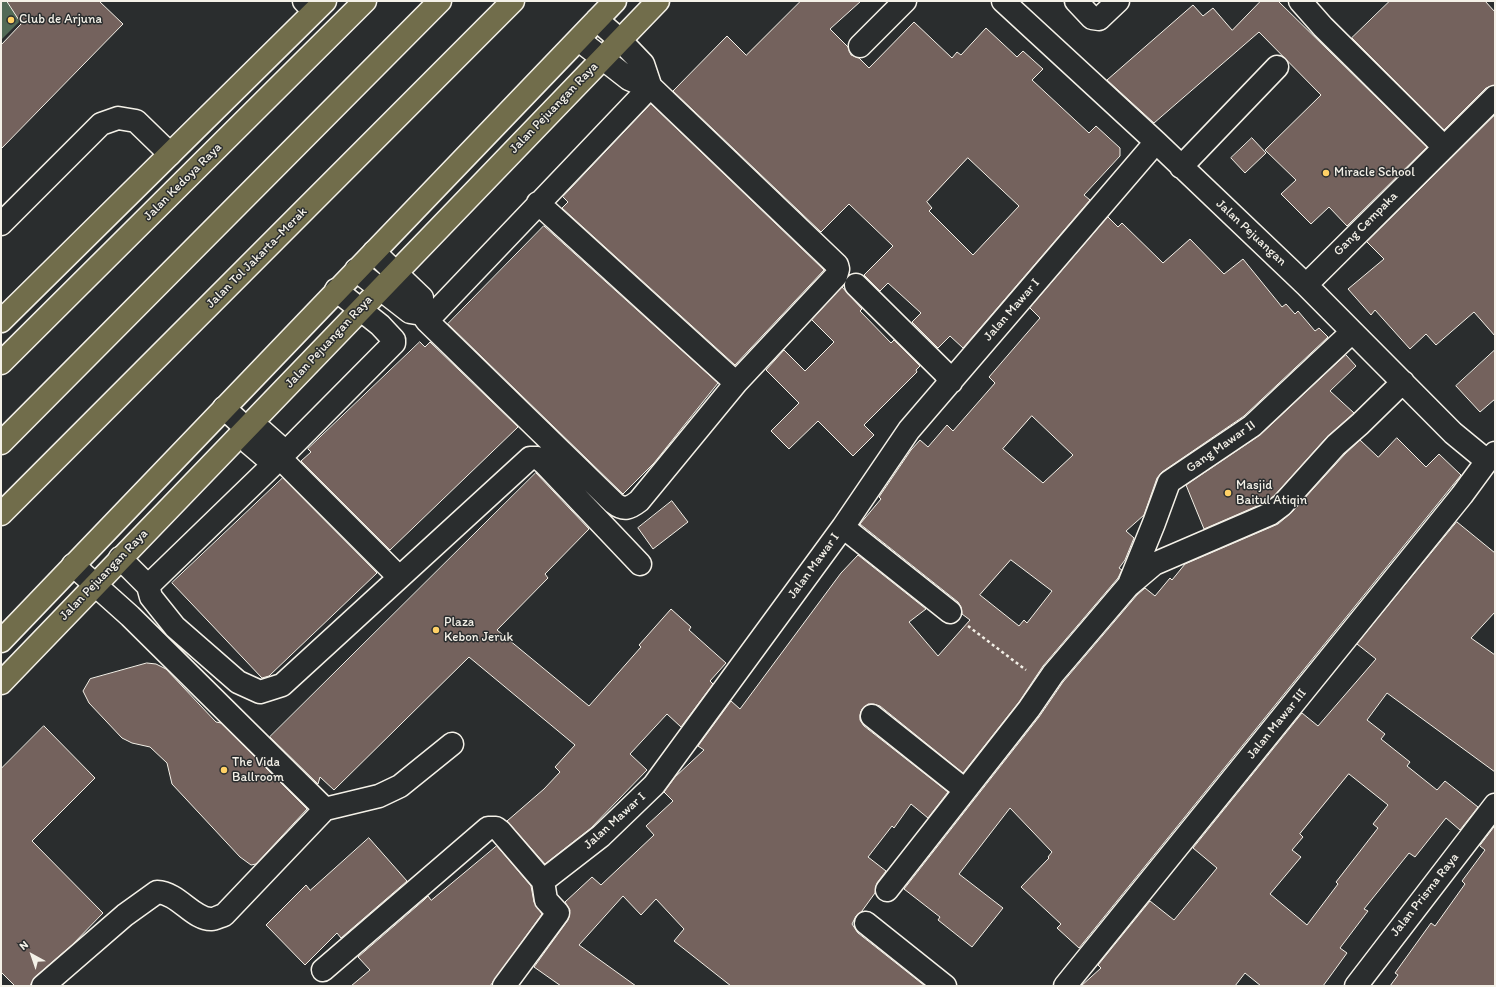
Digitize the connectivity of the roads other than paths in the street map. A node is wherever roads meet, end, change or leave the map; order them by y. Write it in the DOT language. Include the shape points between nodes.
graph roads {
  1 [pos="365,1"];
  2 [pos="440,1"];
  3 [pos="513,1"];
  4 [pos="615,1"];
  5 [pos="658,1"];
  6 [pos="905,1"];
  7 [pos="1002,1"];
  8 [pos="1076,1"];
  9 [pos="1118,1"];
  10 [pos="1300,1"];
  11 [pos="314,4"];
  12 [pos="597,20"];
  13 [pos="579,40"];
  14 [pos="620,40"];
  15 [pos="860,46"];
  16 [pos="603,58"];
  17 [pos="1277,67"];
  18 [pos="651,88"];
  19 [pos="1495,97"];
  20 [pos="1156,142"];
  21 [pos="1444,147"];
  22 [pos="170,154"];
  23 [pos="1181,167"];
  24 [pos="538,203"];
  25 [pos="1,224"];
  26 [pos="374,252"];
  27 [pos="356,270"];
  28 [pos="395,272"];
  29 [pos="1306,284"];
  30 [pos="856,286"];
  31 [pos="379,288"];
  32 [pos="336,290"];
  33 [pos="359,309"];
  34 [pos="425,317"];
  35 [pos="1,321"];
  36 [pos="1352,332"];
  37 [pos="1,363"];
  38 [pos="951,382"];
  39 [pos="1403,382"];
  40 [pos="736,383"];
  41 [pos="224,408"];
  42 [pos="247,429"];
  43 [pos="1,443"];
  44 [pos="1491,457"];
  45 [pos="280,458"];
  46 [pos="1,514"];
  47 [pos="843,526"];
  48 [pos="120,558"];
  49 [pos="640,564"];
  50 [pos="73,565"];
  51 [pos="399,577"];
  52 [pos="95,585"];
  53 [pos="148,586"];
  54 [pos="1128,586"];
  55 [pos="950,612"];
  56 [pos="1,641"];
  57 [pos="1,683"];
  58 [pos="872,716"];
  59 [pos="452,744"];
  60 [pos="965,790"];
  61 [pos="1495,805"];
  62 [pos="325,808"];
  63 [pos="543,881"];
  64 [pos="887,890"];
  65 [pos="866,923"];
  66 [pos="324,970"];
  67 [pos="43,986"];
  68 [pos="504,986"];
  69 [pos="945,986"];
  70 [pos="1065,986"];
  71 [pos="1356,986"];
  1 -- 37 [label="main road, Jalan Kedoya Raya"];
  2 -- 43 [label="main road"];
  3 -- 46 [label="main road, Jalan Tol Jakarta–Merak"];
  4 -- 12 [label="main road"];
  5 -- 14 [label="main road, Jalan Pejuangan Raya"];
  6 -- 15 [label="street"];
  7 -- 20 [label="street, Jalan Pejuangan"];
  8 -- 9 [label="street" via="1092,18 1099,19"];
  10 -- 21 [label="street"];
  11 -- 22 [label="main road"];
  12 -- 13 [label="main road"];
  12 -- 14 [label="street"];
  13 -- 16 [label="street"];
  13 -- 26 [label="main road"];
  14 -- 16 [label="main road, Jalan Pejuangan Raya"];
  14 -- 18 [label="street" via="643,64"];
  16 -- 18 [label="street" via="629,80"];
  16 -- 28 [label="main road, Jalan Pejuangan Raya"];
  17 -- 23 [label="street"];
  18 -- 24 [label="street"];
  18 -- 40 [label="street" via="837,265 836,276"];
  19 -- 21 [label="street, Gang Cempaka"];
  20 -- 23 [label="street, Jalan Pejuangan"];
  20 -- 38 [label="street, Jalan Mawar I"];
  21 -- 29 [label="street, Gang Cempaka"];
  22 -- 25 [label="street" via="136,120 118,118 101,124"];
  22 -- 35 [label="main road"];
  23 -- 29 [label="street, Jalan Pejuangan"];
  24 -- 34 [label="street"];
  24 -- 40 [label="street"];
  26 -- 27 [label="main road"];
  26 -- 28 [label="street"];
  27 -- 31 [label="street"];
  27 -- 32 [label="main road"];
  28 -- 31 [label="main road, Jalan Pejuangan Raya"];
  28 -- 34 [label="street" via="422,298"];
  29 -- 36 [label="street, Jalan Pejuangan"];
  30 -- 38 [label="street" via="944,372"];
  31 -- 33 [label="main road, Jalan Pejuangan Raya"];
  31 -- 34 [label="street" via="410,312"];
  32 -- 33 [label="street"];
  32 -- 41 [label="main road"];
  33 -- 42 [label="main road, Jalan Pejuangan Raya"];
  33 -- 45 [label="street" via="380,325 394,343"];
  34 -- 40 [label="street" via="620,508 630,508 639,500"];
  36 -- 39 [label="street, Jalan Pejuangan"];
  36 -- 54 [label="street, Gang Mawar II" via="1252,426 1169,482"];
  38 -- 47 [label="street, Jalan Mawar I" via="909,430"];
  39 -- 44 [label="street, Jalan Pejuangan" via="1453,433"];
  39 -- 54 [label="street" via="1336,445 1282,505 1270,514 1154,564"];
  41 -- 42 [label="street"];
  41 -- 50 [label="main road"];
  42 -- 45 [label="street" via="249,443 269,460"];
  42 -- 48 [label="main road, Jalan Pejuangan Raya"];
  44 -- 70 [label="street, Jalan Mawar III"];
  45 -- 51 [label="street"];
  45 -- 53 [label="street"];
  47 -- 55 [label="street"];
  47 -- 63 [label="street, Jalan Mawar I" via="654,785 601,836"];
  48 -- 52 [label="main road, Jalan Pejuangan Raya"];
  48 -- 53 [label="street"];
  49 -- 51 [label="street" via="544,463 538,458 530,458"];
  50 -- 52 [label="street"];
  50 -- 56 [label="main road"];
  51 -- 53 [label="street" via="282,685 260,692 238,682 175,627 151,597"];
  52 -- 57 [label="main road, Jalan Pejuangan Raya"];
  52 -- 62 [label="street" via="130,616"];
  54 -- 60 [label="street" via="1046,685"];
  58 -- 60 [label="street"];
  59 -- 62 [label="street" via="400,786 378,796"];
  60 -- 64 [label="street"];
  61 -- 71 [label="street, Jalan Prisma Raya"];
  62 -- 67 [label="street" via="224,915 212,920 201,916 170,895 157,892 125,915"];
  63 -- 66 [label="street" via="500,831 488,828"];
  63 -- 68 [label="street" via="546,900 558,913"];
  65 -- 69 [label="street"];
}
